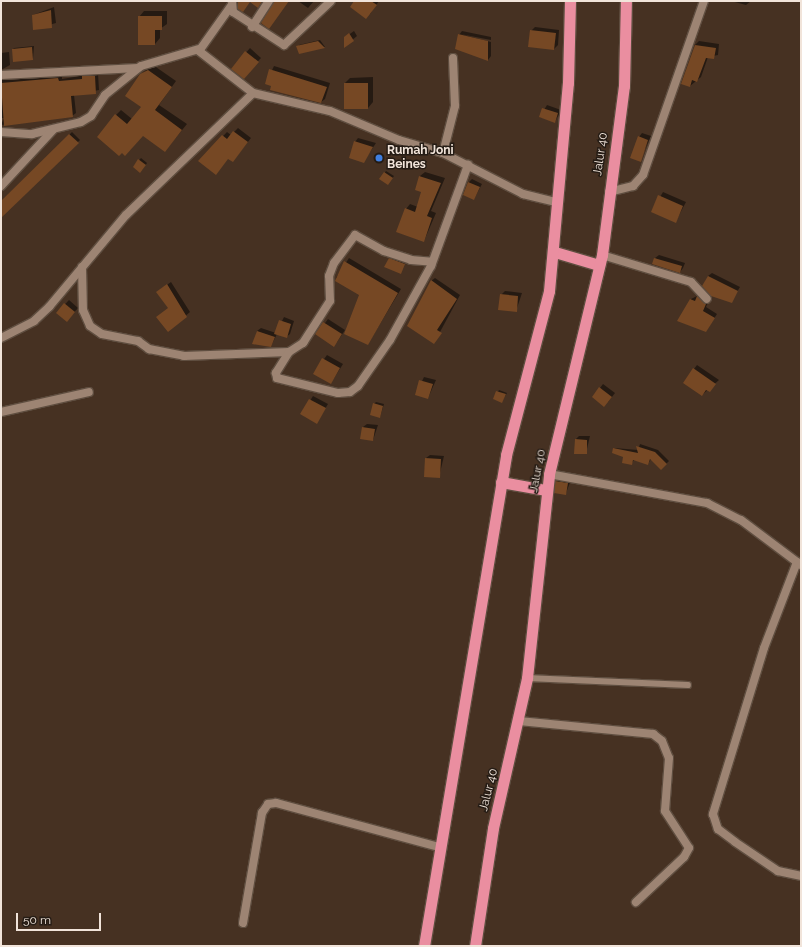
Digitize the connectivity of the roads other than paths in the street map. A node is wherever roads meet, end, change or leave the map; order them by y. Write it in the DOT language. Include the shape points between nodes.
graph roads {
  1 [pos="269,1"];
  2 [pos="331,1"];
  3 [pos="570,1"];
  4 [pos="626,1"];
  5 [pos="704,1"];
  6 [pos="231,4"];
  7 [pos="252,27"];
  8 [pos="200,50"];
  9 [pos="452,58"];
  10 [pos="138,68"];
  11 [pos="1,75"];
  12 [pos="252,93"];
  13 [pos="54,130"];
  14 [pos="1,132"];
  15 [pos="442,153"];
  16 [pos="468,165"];
  17 [pos="1,186"];
  18 [pos="609,192"];
  19 [pos="554,202"];
  20 [pos="554,252"];
  21 [pos="600,260"];
  22 [pos="432,262"];
  23 [pos="82,267"];
  24 [pos="707,299"];
  25 [pos="1,338"];
  26 [pos="289,352"];
  27 [pos="89,392"];
  28 [pos="1,412"];
  29 [pos="549,474"];
  30 [pos="501,482"];
  31 [pos="546,490"];
  32 [pos="799,563"];
  33 [pos="527,678"];
  34 [pos="688,685"];
  35 [pos="519,721"];
  36 [pos="440,847"];
  37 [pos="801,876"];
  38 [pos="636,902"];
  39 [pos="243,923"];
  40 [pos="424,946"];
  41 [pos="474,946"];
  1 -- 7 [label="street"];
  2 -- 7 [label="street" via="284,45"];
  3 -- 19 [label="highway" via="568,83"];
  4 -- 18 [label="highway, Jalur 40" via="624,86"];
  5 -- 18 [label="street" via="643,175 633,186"];
  6 -- 7 [label="street"];
  6 -- 8 [label="street"];
  8 -- 10 [label="street"];
  8 -- 12 [label="street" via="201,55"];
  9 -- 15 [label="street" via="455,106"];
  10 -- 11 [label="street"];
  10 -- 13 [label="street" via="105,95 91,116"];
  12 -- 15 [label="street" via="330,111 399,140"];
  12 -- 23 [label="street" via="126,215"];
  13 -- 14 [label="street" via="32,134"];
  13 -- 17 [label="street"];
  15 -- 16 [label="street"];
  16 -- 19 [label="street" via="523,194"];
  16 -- 22 [label="street"];
  18 -- 21 [label="highway, Jalur 40"];
  19 -- 20 [label="highway"];
  20 -- 21 [label="highway"];
  20 -- 30 [label="highway" via="541,327"];
  21 -- 24 [label="street" via="692,282"];
  21 -- 29 [label="highway, Jalur 40"];
  22 -- 26 [label="street" via="411,260 384,251 354,235 334,263 329,276 330,301 324,312 303,343"];
  22 -- 26 [label="street" via="368,376 350,392 338,393 277,378 276,373"];
  23 -- 25 [label="street" via="34,321"];
  23 -- 26 [label="street" via="83,310 90,326 102,334 138,341 149,349 184,356"];
  27 -- 28 [label="street"];
  29 -- 31 [label="highway, Jalur 40"];
  29 -- 32 [label="street" via="707,502 741,520"];
  30 -- 31 [label="highway"];
  30 -- 36 [label="highway"];
  31 -- 33 [label="highway, Jalur 40"];
  32 -- 37 [label="street" via="764,648 713,814 718,829 735,842 778,871"];
  33 -- 34 [label="lane"];
  33 -- 35 [label="highway, Jalur 40"];
  35 -- 38 [label="street" via="653,734 662,741 669,758 665,811 689,848 684,857"];
  35 -- 41 [label="highway, Jalur 40" via="493,828"];
  36 -- 39 [label="street" via="268,804 262,813"];
  36 -- 40 [label="highway"];
}
